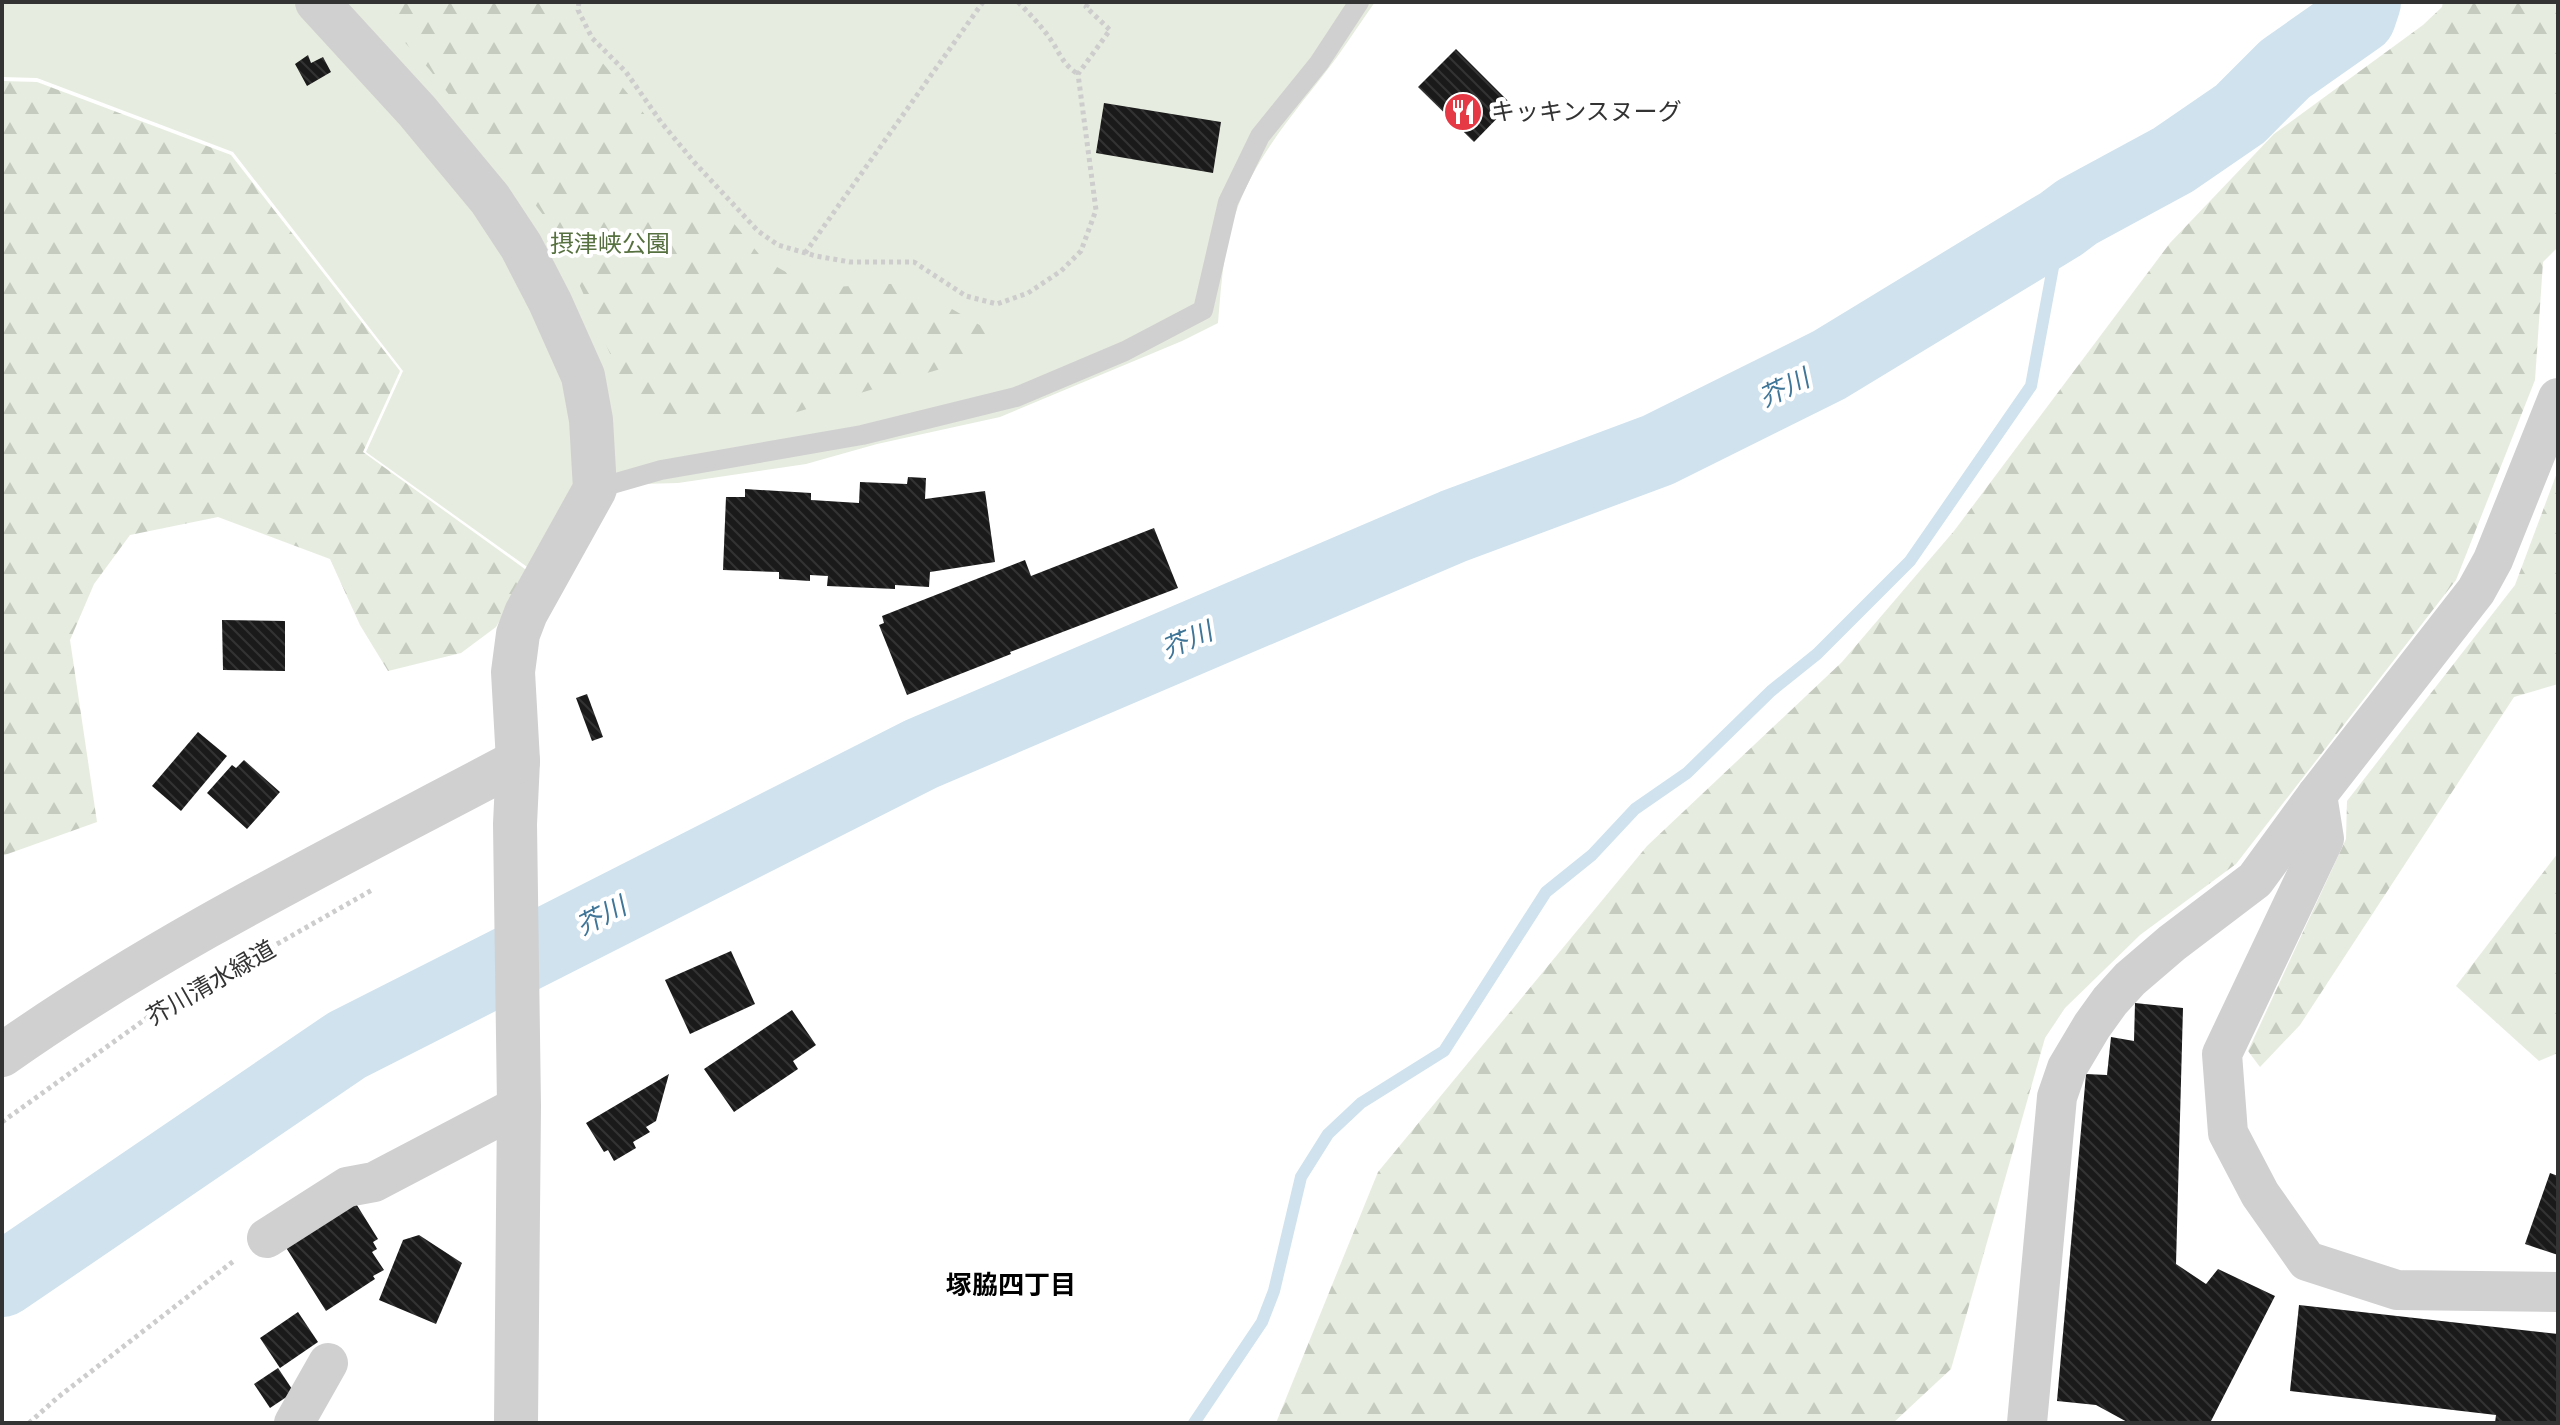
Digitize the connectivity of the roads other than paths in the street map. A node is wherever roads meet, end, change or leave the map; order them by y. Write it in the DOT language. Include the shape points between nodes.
graph roads {
  1 [pos="317,2"];
  2 [pos="1359,2"];
  3 [pos="2558,398"];
  4 [pos="595,489"];
  5 [pos="518,761"];
  6 [pos="2317,795"];
  7 [pos="450,798"];
  8 [pos="515,824"];
  9 [pos="2,1055"];
  10 [pos="519,1097"];
  11 [pos="267,1238"];
  12 [pos="2558,1292"];
  13 [pos="328,1363"];
  14 [pos="294,1423"];
  15 [pos="516,1423"];
  16 [pos="2027,1423"];
  1 -- 4 [label="street" via="454,153 521,246 583,376"];
  2 -- 4 [label="lane" via="1319,63 1260,136 1228,202 1203,310 1125,351 1016,397 862,435 661,470"];
  3 -- 6 [label="street" via="2476,591"];
  4 -- 5 [label="street" via="518,634 513,672"];
  5 -- 7 [label="street"];
  5 -- 8 [label="street"];
  6 -- 12 [label="street" via="2324,839 2222,1054 2228,1133 2260,1194 2307,1261 2397,1290"];
  6 -- 16 [label="street" via="2255,880 2120,990 2067,1068 2057,1097"];
  7 -- 8 [label="street" via="486,803"];
  7 -- 9 [label="street" via="213,922 68,1008"];
  8 -- 10 [label="street"];
  10 -- 11 [label="street" via="374,1182 347,1187"];
  10 -- 15 [label="street"];
  13 -- 14 [label="street"];
}
